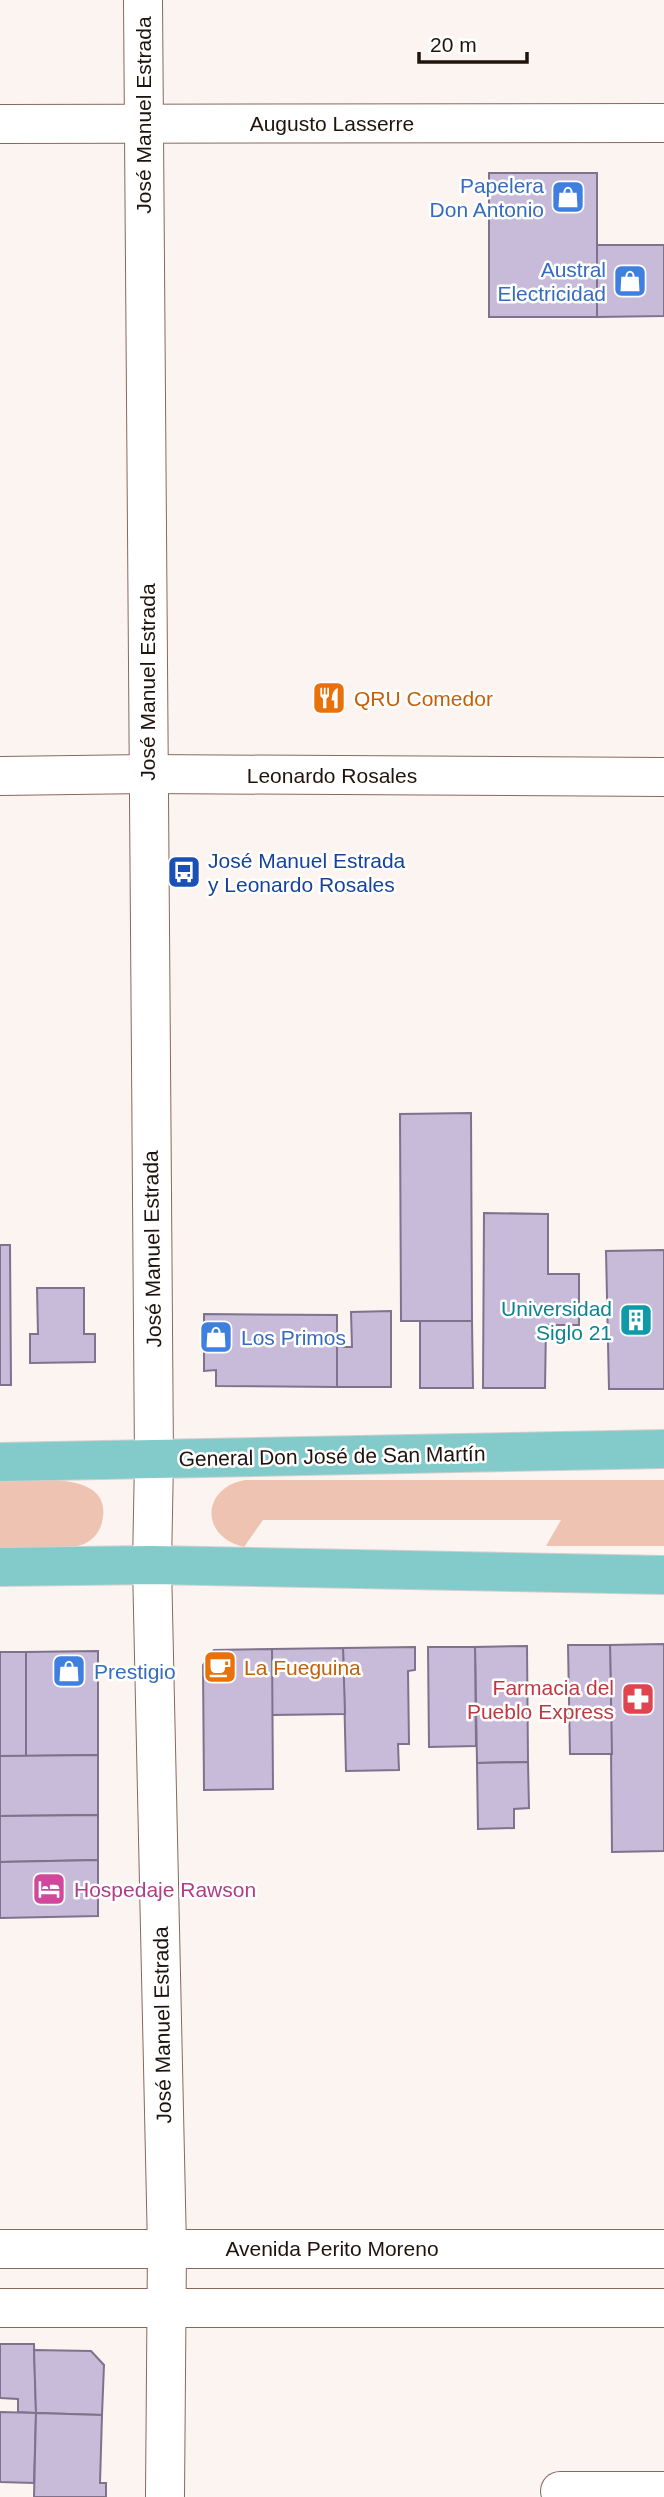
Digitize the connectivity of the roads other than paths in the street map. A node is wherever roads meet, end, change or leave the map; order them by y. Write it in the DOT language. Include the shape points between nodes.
graph roads {
  1 [pos="143,0"];
  2 [pos="143,123"];
  3 [pos="664,123"];
  4 [pos="0,124"];
  5 [pos="147,775"];
  6 [pos="0,776"];
  7 [pos="664,777"];
  8 [pos="664,1449"];
  9 [pos="154,1460"];
  10 [pos="0,1462"];
  11 [pos="152,1565"];
  12 [pos="0,1567"];
  13 [pos="664,1575"];
  14 [pos="167,2248"];
  15 [pos="0,2249"];
  16 [pos="664,2249"];
  17 [pos="0,2308"];
  18 [pos="664,2308"];
  19 [pos="167,2309"];
  20 [pos="560,2491"];
  21 [pos="664,2491"];
  22 [pos="164,2497"];
  1 -- 2 [label="street, José Manuel Estrada"];
  2 -- 3 [label="street, Augusto Lasserre"];
  2 -- 4 [label="street, Augusto Lasserre"];
  2 -- 5 [label="street, José Manuel Estrada"];
  5 -- 6 [label="street, Leonardo Rosales"];
  5 -- 7 [label="street, Leonardo Rosales"];
  5 -- 9 [label="street, José Manuel Estrada"];
  8 -- 9 [label="main road, General Don José de San Martín"];
  9 -- 10 [label="main road, General Don José de San Martín"];
  9 -- 11 [label="street, José Manuel Estrada"];
  11 -- 12 [label="main road"];
  11 -- 13 [label="main road"];
  11 -- 14 [label="street, José Manuel Estrada"];
  14 -- 15 [label="street, Avenida Perito Moreno"];
  14 -- 16 [label="street, Avenida Perito Moreno"];
  14 -- 19 [label="street, José Manuel Estrada"];
  17 -- 19 [label="street"];
  18 -- 19 [label="street"];
  19 -- 22 [label="street, José Manuel Estrada"];
  20 -- 21 [label="street"];
}
